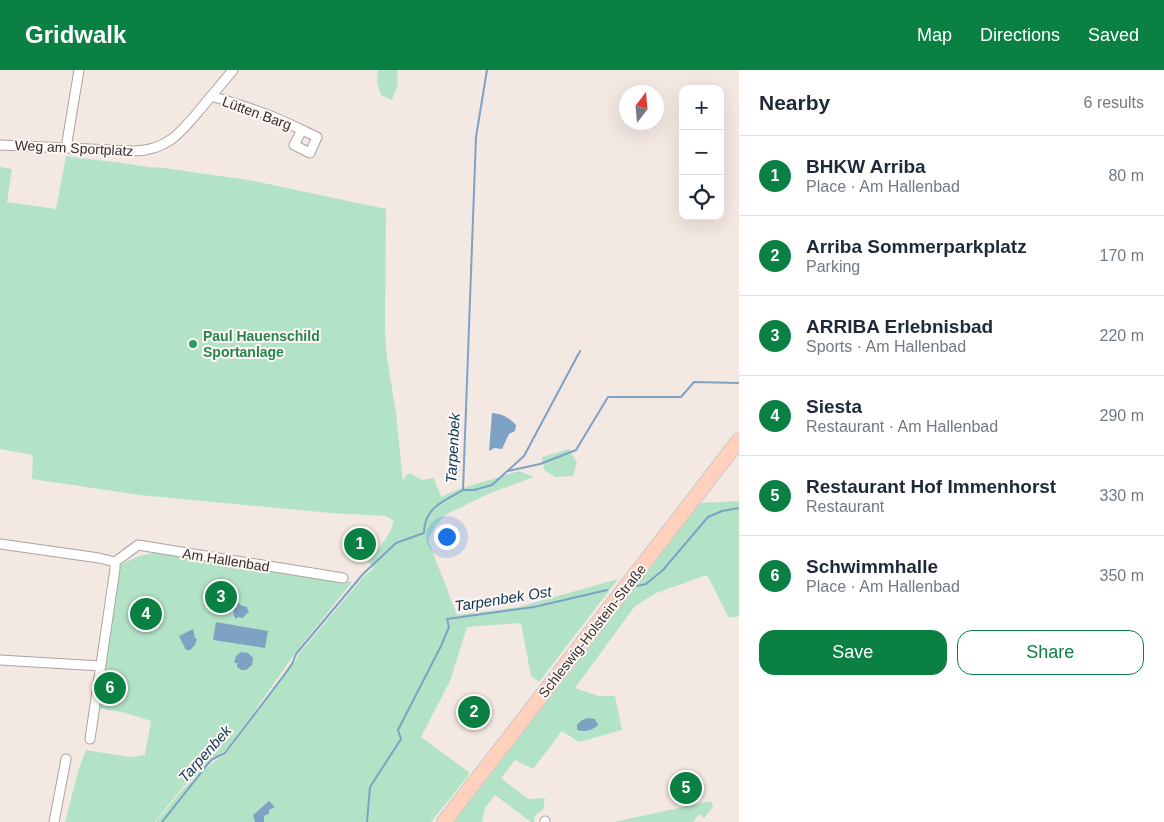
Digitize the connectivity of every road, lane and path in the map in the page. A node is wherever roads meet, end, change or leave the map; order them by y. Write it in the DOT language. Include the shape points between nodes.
graph roads {
  1 [pos="79,70"];
  2 [pos="233,70"];
  3 [pos="211,96"];
  4 [pos="302,130"];
  5 [pos="0,145"];
  6 [pos="66,148"];
  7 [pos="739,440"];
  8 [pos="0,544"];
  9 [pos="115,562"];
  10 [pos="343,578"];
  11 [pos="0,660"];
  12 [pos="101,666"];
  13 [pos="90,739"];
  14 [pos="66,759"];
  15 [pos="54,822"];
  16 [pos="444,822"];
  1 -- 6 [label="street"];
  2 -- 3 [label="street, Weg am Sportplatz"];
  3 -- 4 [label="street, Lütten Barg" via="269,115"];
  3 -- 6 [label="street, Weg am Sportplatz" via="180,134 156,148 133,151"];
  5 -- 6 [label="street, Weg am Sportplatz"];
  7 -- 16 [label="main road, Schleswig-Holstein-Straße"];
  8 -- 9 [label="street"];
  9 -- 10 [label="street, Am Hallenbad" via="138,545"];
  9 -- 12 [label="street"];
  11 -- 12 [label="street"];
  12 -- 13 [label="street"];
  14 -- 15 [label="street"];
}
